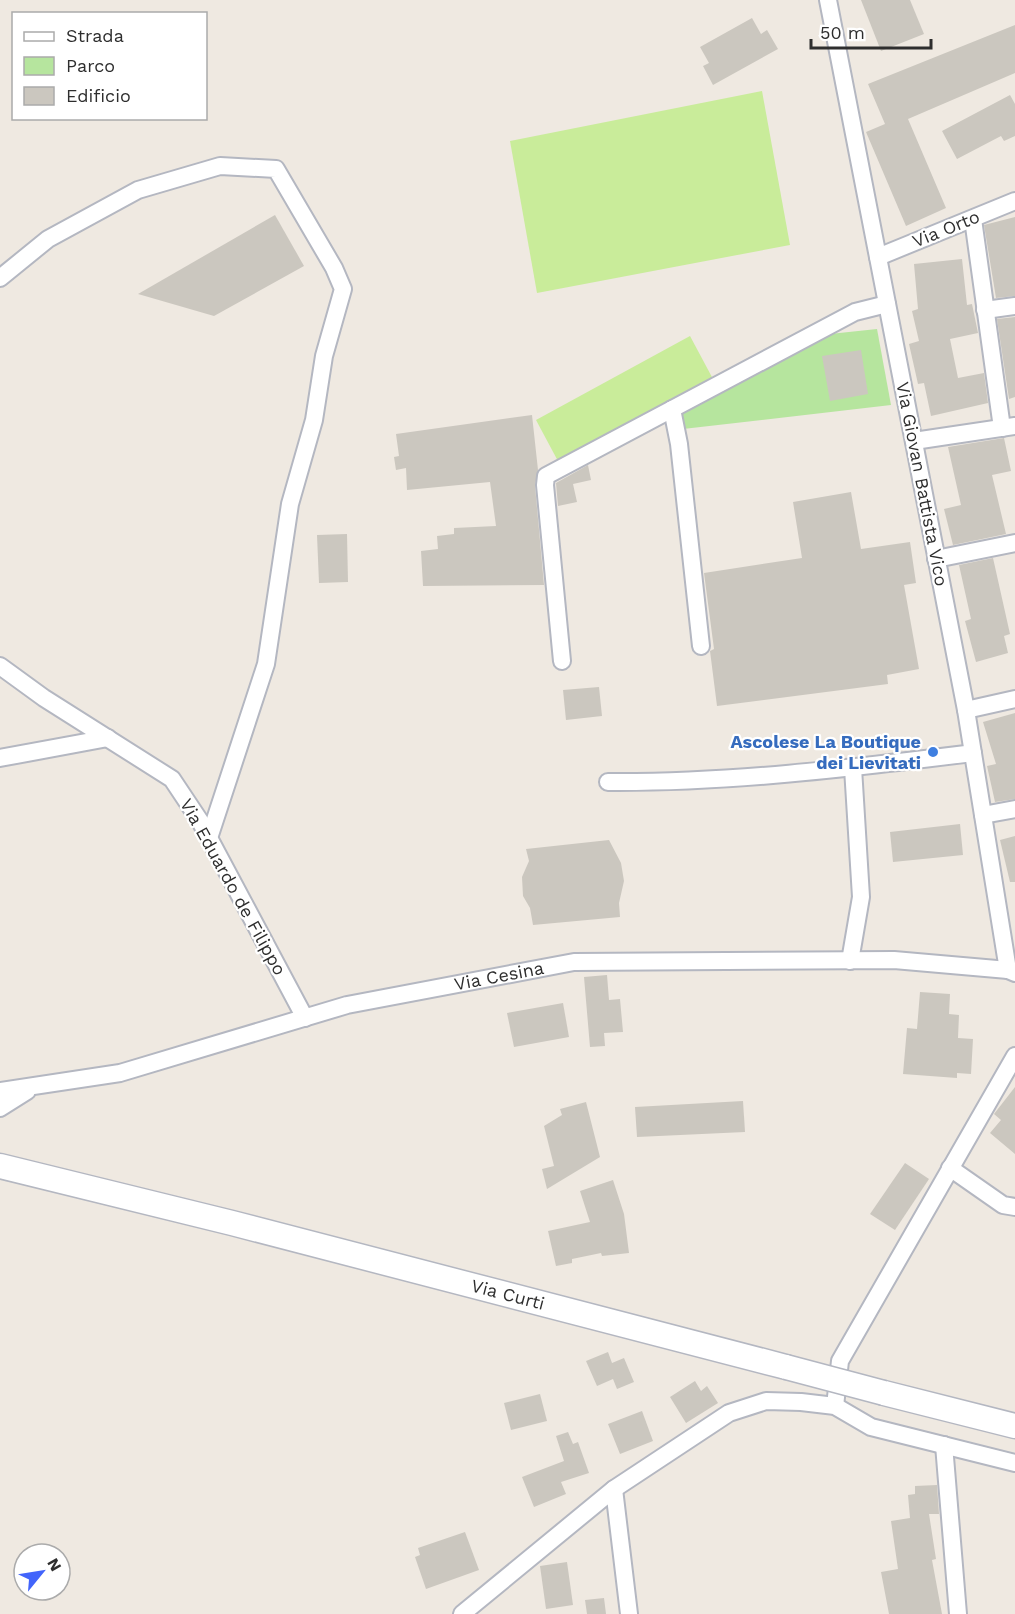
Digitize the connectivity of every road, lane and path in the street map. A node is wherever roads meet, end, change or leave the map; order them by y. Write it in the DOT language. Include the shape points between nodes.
graph roads {
  1 [pos="828,0"];
  2 [pos="1015,201"];
  3 [pos="972,219"];
  4 [pos="878,257"];
  5 [pos="0,278"];
  6 [pos="887,304"];
  7 [pos="1015,306"];
  8 [pos="985,309"];
  9 [pos="672,409"];
  10 [pos="1008,427"];
  11 [pos="914,441"];
  12 [pos="1015,543"];
  13 [pos="936,559"];
  14 [pos="701,646"];
  15 [pos="562,662"];
  16 [pos="0,666"];
  17 [pos="1015,699"];
  18 [pos="966,710"];
  19 [pos="108,738"];
  20 [pos="973,753"];
  21 [pos="0,758"];
  22 [pos="853,768"];
  23 [pos="608,782"];
  24 [pos="1015,809"];
  25 [pos="983,815"];
  26 [pos="209,838"];
  27 [pos="850,961"];
  28 [pos="1011,972"];
  29 [pos="305,1018"];
  30 [pos="1015,1056"];
  31 [pos="38,1085"];
  32 [pos="0,1091"];
  33 [pos="0,1108"];
  34 [pos="6,1164"];
  35 [pos="950,1168"];
  36 [pos="1015,1207"];
  37 [pos="835,1406"];
  38 [pos="1015,1426"];
  39 [pos="945,1445"];
  40 [pos="1015,1463"];
  41 [pos="614,1490"];
  42 [pos="462,1614"];
  43 [pos="629,1614"];
  44 [pos="958,1614"];
  1 -- 4 [label="street, Via Giovan Battista Vico"];
  2 -- 3 [label="street, Via Orto"];
  3 -- 4 [label="street, Via Orto"];
  3 -- 8 [label="street"];
  4 -- 6 [label="street, Via Giovan Battista Vico"];
  5 -- 26 [label="street" via="48,239 138,190 220,166 249,166 276,169 343,290 324,356 314,420 290,504 266,664"];
  6 -- 9 [label="street" via="855,312"];
  6 -- 11 [label="street, Via Giovan Battista Vico"];
  7 -- 8 [label="street"];
  8 -- 10 [label="street"];
  9 -- 14 [label="street"];
  9 -- 15 [label="street" via="546,476"];
  10 -- 11 [label="street"];
  11 -- 13 [label="street, Via Giovan Battista Vico"];
  12 -- 13 [label="street"];
  13 -- 18 [label="street, Via Giovan Battista Vico"];
  16 -- 19 [label="street, Via Eduardo de Filippo"];
  17 -- 18 [label="street"];
  18 -- 20 [label="street, Via Giovan Battista Vico"];
  19 -- 21 [label="street"];
  19 -- 26 [label="street, Via Eduardo de Filippo" via="172,779"];
  20 -- 22 [label="street"];
  20 -- 25 [label="street, Via Giovan Battista Vico"];
  22 -- 23 [label="street" via="683,783"];
  22 -- 27 [label="street" via="861,897"];
  24 -- 25 [label="street"];
  25 -- 28 [label="street, Via Giovan Battista Vico"];
  26 -- 29 [label="street, Via Eduardo de Filippo"];
  27 -- 28 [label="street, Via Cesina" via="894,960"];
  27 -- 29 [label="street, Via Cesina" via="574,962 347,1005"];
  29 -- 31 [label="street, Via Cesina" via="120,1073"];
  30 -- 35 [label="street"];
  31 -- 32 [label="street"];
  31 -- 33 [label="street, Via Cesina"];
  34 -- 38 [label="main road, Via Curti, bridge"];
  35 -- 36 [label="street" via="1003,1205"];
  35 -- 37 [label="street" via="840,1361"];
  37 -- 39 [label="street" via="871,1427"];
  37 -- 41 [label="street" via="766,1401 729,1413"];
  39 -- 40 [label="street"];
  39 -- 44 [label="street"];
  41 -- 42 [label="street"];
  41 -- 43 [label="street"];
}
